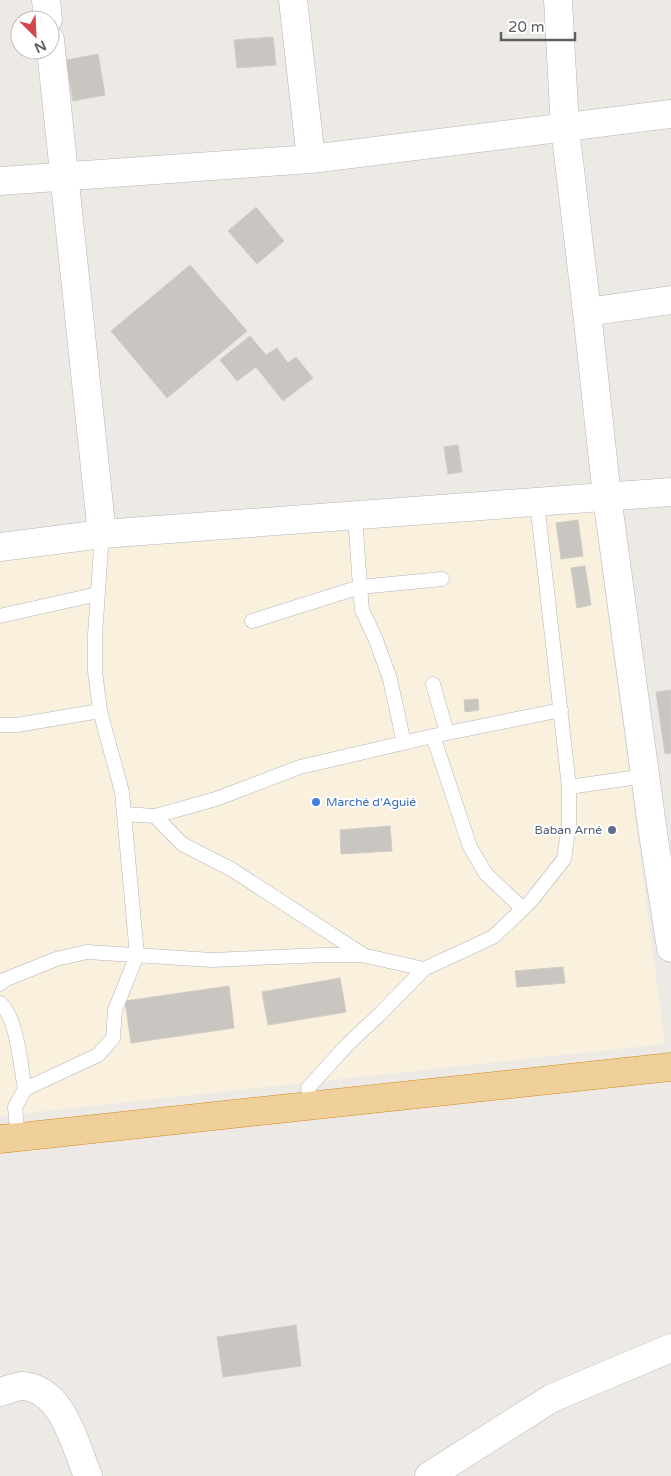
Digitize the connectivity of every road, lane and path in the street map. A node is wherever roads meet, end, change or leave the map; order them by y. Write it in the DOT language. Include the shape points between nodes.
graph roads {
  1 [pos="293,0"];
  2 [pos="558,0"];
  3 [pos="52,60"];
  4 [pos="671,114"];
  5 [pos="565,128"];
  6 [pos="311,158"];
  7 [pos="65,177"];
  8 [pos="0,181"];
  9 [pos="671,300"];
  10 [pos="587,312"];
  11 [pos="671,492"];
  12 [pos="607,497"];
  13 [pos="537,502"];
  14 [pos="355,516"];
  15 [pos="102,534"];
  16 [pos="0,547"];
  17 [pos="442,579"];
  18 [pos="360,587"];
  19 [pos="98,594"];
  20 [pos="0,616"];
  21 [pos="252,621"];
  22 [pos="433,684"];
  23 [pos="100,710"];
  24 [pos="561,710"];
  25 [pos="0,725"];
  26 [pos="440,734"];
  27 [pos="404,743"];
  28 [pos="645,776"];
  29 [pos="569,787"];
  30 [pos="124,814"];
  31 [pos="155,816"];
  32 [pos="662,832"];
  33 [pos="523,909"];
  34 [pos="671,948"];
  35 [pos="137,955"];
  36 [pos="362,955"];
  37 [pos="424,970"];
  38 [pos="0,984"];
  39 [pos="0,1003"];
  40 [pos="671,1067"];
  41 [pos="25,1089"];
  42 [pos="311,1106"];
  43 [pos="9,1138"];
  44 [pos="671,1348"];
  45 [pos="0,1392"];
  46 [pos="88,1476"];
  47 [pos="429,1476"];
  1 -- 6 [label="street"];
  2 -- 5 [label="street"];
  3 -- 7 [label="street"];
  4 -- 5 [label="street"];
  5 -- 6 [label="street"];
  5 -- 10 [label="street"];
  6 -- 7 [label="street"];
  7 -- 8 [label="street"];
  7 -- 15 [label="street"];
  9 -- 10 [label="street"];
  10 -- 12 [label="street"];
  11 -- 12 [label="street"];
  12 -- 13 [label="street"];
  12 -- 28 [label="street"];
  13 -- 14 [label="street"];
  13 -- 24 [label="lane"];
  14 -- 15 [label="street"];
  14 -- 18 [label="lane"];
  15 -- 16 [label="street"];
  15 -- 19 [label="lane"];
  17 -- 18 [label="lane"];
  18 -- 21 [label="lane"];
  18 -- 27 [label="lane" via="362,610 390,679"];
  19 -- 20 [label="lane"];
  19 -- 23 [label="lane" via="95,671"];
  22 -- 26 [label="lane"];
  23 -- 25 [label="lane"];
  23 -- 30 [label="lane" via="122,792"];
  24 -- 26 [label="lane"];
  24 -- 29 [label="lane"];
  26 -- 27 [label="lane"];
  26 -- 33 [label="lane" via="470,847 486,874"];
  27 -- 31 [label="lane" via="300,767 216,799"];
  28 -- 29 [label="lane"];
  28 -- 32 [label="street"];
  29 -- 33 [label="lane" via="569,825 564,859"];
  30 -- 31 [label="lane"];
  30 -- 35 [label="lane"];
  31 -- 36 [label="lane" via="182,844 231,869"];
  32 -- 34 [label="street"];
  33 -- 37 [label="lane" via="494,937"];
  35 -- 36 [label="lane" via="212,960"];
  35 -- 38 [label="lane" via="87,952 56,959"];
  35 -- 41 [label="lane" via="115,1010 113,1038 98,1055"];
  36 -- 37 [label="lane"];
  37 -- 42 [label="lane" via="308,1088"];
  39 -- 41 [label="lane" via="13,1022"];
  40 -- 42 [label="highway"];
  41 -- 43 [label="lane" via="15,1107"];
  42 -- 43 [label="highway"];
  44 -- 47 [label="street" via="552,1398"];
  45 -- 46 [label="street" via="22,1386 40,1391 56,1403"];
}
